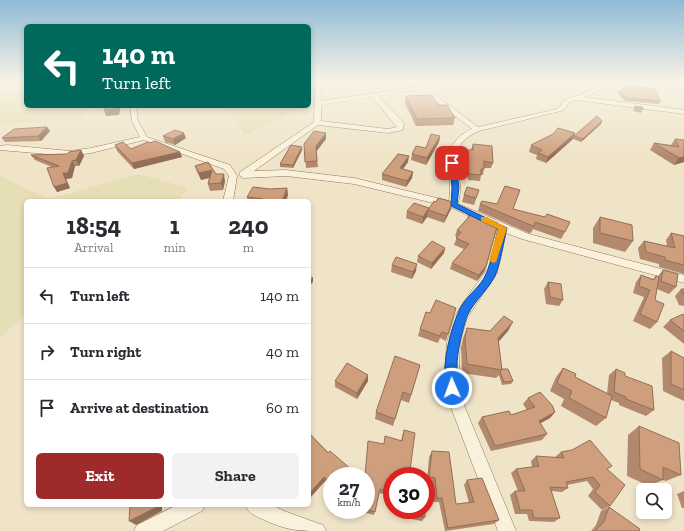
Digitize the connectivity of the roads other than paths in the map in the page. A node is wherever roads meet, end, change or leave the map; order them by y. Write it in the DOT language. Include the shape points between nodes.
graph roads {
  1 [pos="317,106"];
  2 [pos="383,106"];
  3 [pos="447,106"];
  4 [pos="564,106"];
  5 [pos="636,106"];
  6 [pos="134,108"];
  7 [pos="684,112"];
  8 [pos="317,123"];
  9 [pos="476,129"];
  10 [pos="144,138"];
  11 [pos="0,148"];
  12 [pos="243,174"];
  13 [pos="233,181"];
  14 [pos="228,199"];
  15 [pos="453,205"];
  16 [pos="502,228"];
  17 [pos="684,279"];
  18 [pos="192,507"];
  19 [pos="258,507"];
  20 [pos="143,531"];
  21 [pos="317,531"];
  22 [pos="507,531"];
  1 -- 8 [label="street"];
  2 -- 8 [label="street" via="400,128 388,131"];
  3 -- 9 [label="street"];
  4 -- 9 [label="street" via="559,110"];
  5 -- 7 [label="street"];
  6 -- 10 [label="street" via="135,122"];
  8 -- 12 [label="street"];
  9 -- 15 [label="street" via="466,134 453,152 456,187"];
  10 -- 11 [label="street" via="59,153 18,147"];
  10 -- 13 [label="street" via="228,167"];
  12 -- 13 [label="street"];
  12 -- 15 [label="street" via="286,173 354,181"];
  13 -- 14 [label="street"];
  15 -- 16 [label="street"];
  16 -- 17 [label="street" via="541,242"];
  16 -- 22 [label="street" via="491,274 466,307 460,320 451,367 456,406"];
  18 -- 20 [label="street"];
  19 -- 21 [label="street" via="280,519"];
}
